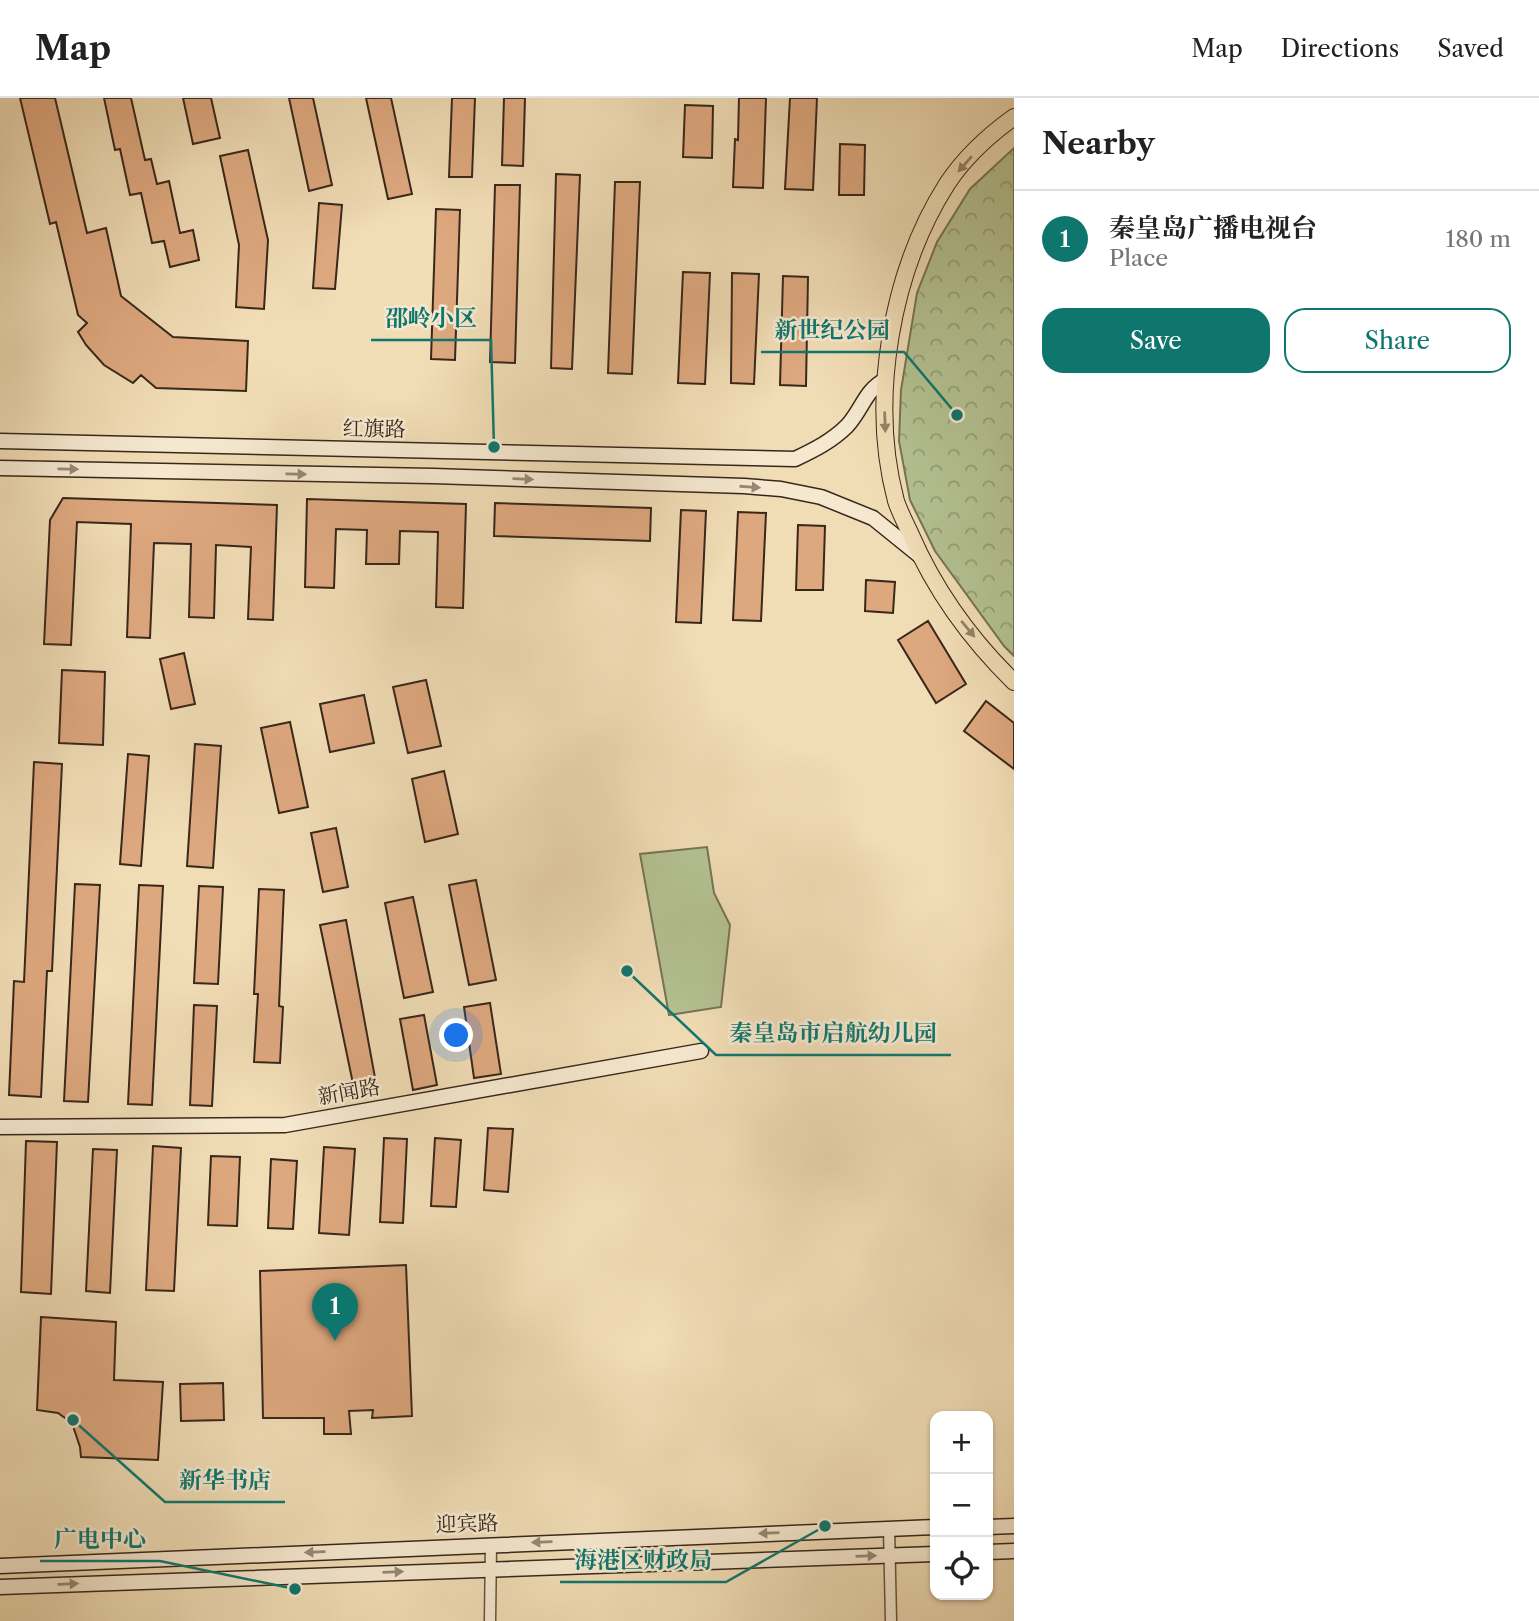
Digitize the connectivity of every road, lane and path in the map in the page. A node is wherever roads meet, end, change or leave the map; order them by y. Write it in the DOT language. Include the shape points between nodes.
graph roads {
  1 [pos="1014,117"];
  2 [pos="886,380"];
  3 [pos="0,441"];
  4 [pos="0,468"];
  5 [pos="920,556"];
  6 [pos="1014,682"];
  7 [pos="701,1051"];
  8 [pos="0,1127"];
  9 [pos="1014,1526"];
  10 [pos="930,1527"];
  11 [pos="993,1527"];
  12 [pos="889,1528"];
  13 [pos="491,1544"];
  14 [pos="1014,1551"];
  15 [pos="993,1552"];
  16 [pos="930,1554"];
  17 [pos="891,1555"];
  18 [pos="0,1566"];
  19 [pos="491,1568"];
  20 [pos="0,1587"];
  21 [pos="490,1621"];
  22 [pos="891,1621"];
  1 -- 2 [label="main road, one-way" via="990,135 948,183 918,239 892,319"];
  2 -- 3 [label="main road, 红旗路" via="874,385 849,424 829,442 795,459"];
  2 -- 5 [label="main road, one-way" via="887,461 897,504"];
  4 -- 5 [label="main road, one-way" via="769,488 821,497 873,518"];
  5 -- 6 [label="main road, one-way" via="960,620"];
  7 -- 8 [label="main road, 新闻路" via="285,1125"];
  9 -- 11 [label="main road"];
  10 -- 12 [label="main road, 迎宾路"];
  12 -- 13 [label="main road, 迎宾路, one-way"];
  12 -- 17 [label="street"];
  13 -- 18 [label="main road, 迎宾路, one-way"];
  13 -- 19 [label="street"];
  14 -- 15 [label="main road"];
  16 -- 17 [label="main road"];
  19 -- 17 [label="main road, one-way"];
  17 -- 22 [label="street"];
  20 -- 19 [label="main road, one-way"];
  19 -- 21 [label="street"];
}
